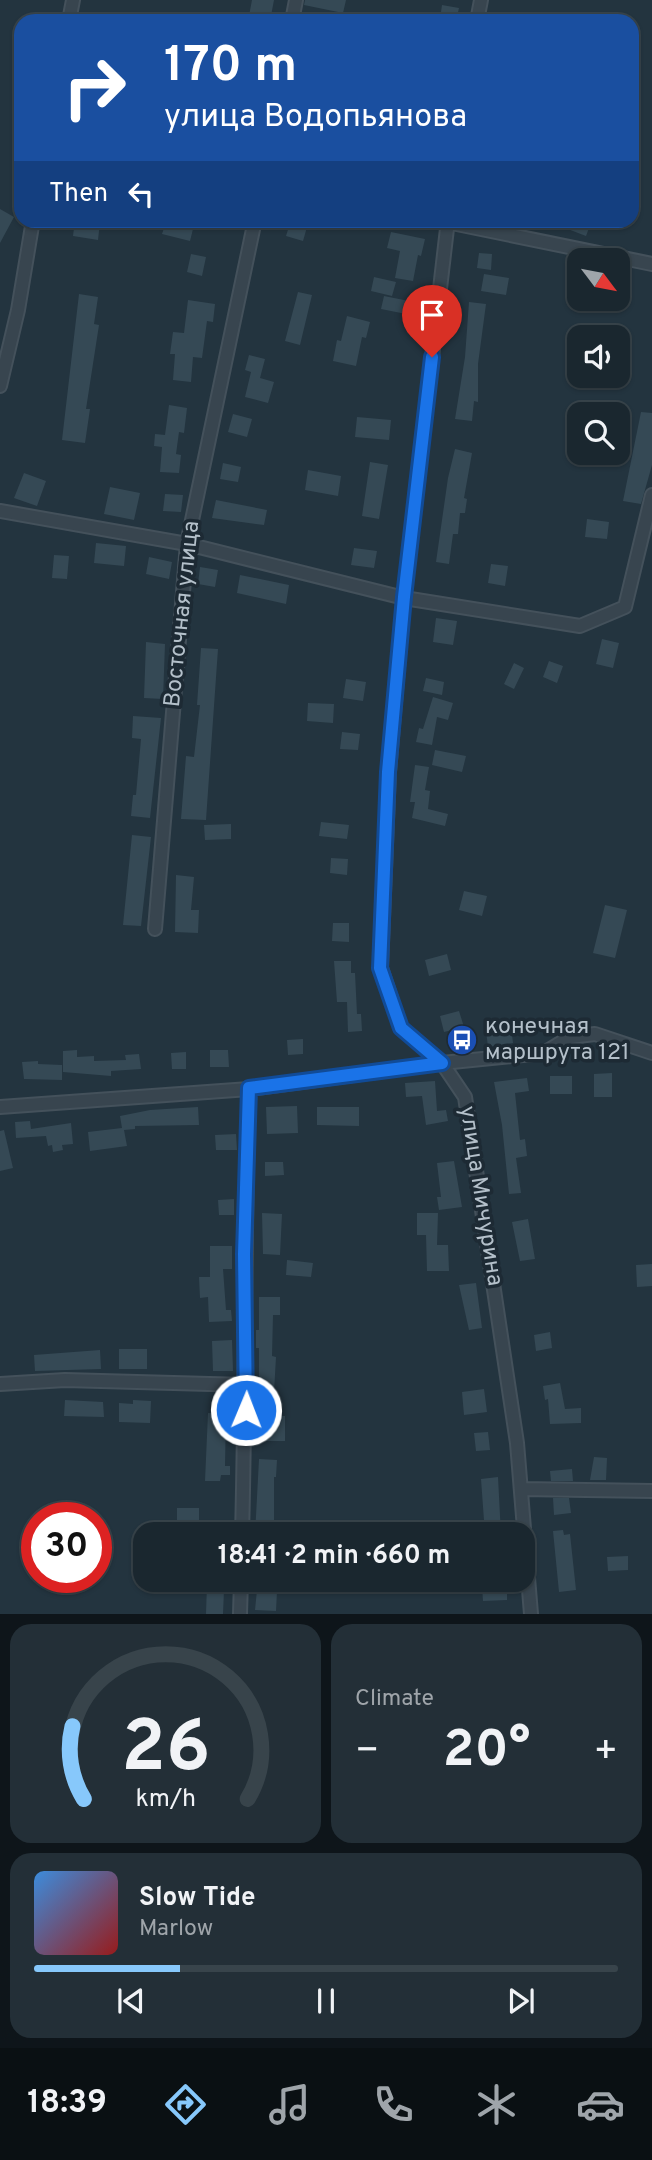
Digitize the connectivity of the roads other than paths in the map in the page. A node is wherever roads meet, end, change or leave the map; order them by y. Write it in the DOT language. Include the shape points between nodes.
graph roads {
  1 [pos="32,228"];
  2 [pos="253,228"];
  3 [pos="443,228"];
  4 [pos="478,228"];
  5 [pos="652,264"];
  6 [pos="0,386"];
  7 [pos="652,495"];
  8 [pos="0,511"];
  9 [pos="187,544"];
  10 [pos="404,597"];
  11 [pos="155,929"];
  12 [pos="652,1054"];
  13 [pos="442,1063"];
  14 [pos="249,1088"];
  15 [pos="0,1107"];
  16 [pos="0,1384"];
  17 [pos="246,1385"];
  18 [pos="521,1489"];
  19 [pos="652,1490"];
  20 [pos="242,1522"];
  21 [pos="241,1592"];
  22 [pos="240,1614"];
  23 [pos="531,1614"];
  1 -- 6 [label="street"];
  2 -- 9 [label="street, Восточная улица"];
  3 -- 10 [label="street, улица Мичурина"];
  4 -- 5 [label="street"];
  7 -- 10 [label="street" via="625,607 580,626"];
  8 -- 9 [label="street"];
  9 -- 10 [label="street"];
  9 -- 11 [label="street, Восточная улица"];
  10 -- 13 [label="street, улица Мичурина" via="388,772 380,968 401,1028"];
  12 -- 13 [label="street" via="595,1034 570,1037 544,1053"];
  13 -- 14 [label="street"];
  13 -- 18 [label="street, улица Мичурина" via="465,1097"];
  14 -- 15 [label="street"];
  14 -- 17 [label="street"];
  16 -- 17 [label="street" via="65,1380"];
  17 -- 20 [label="street"];
  18 -- 19 [label="street"];
  18 -- 23 [label="street, улица Мичурина"];
  21 -- 22 [label="street"];
}
